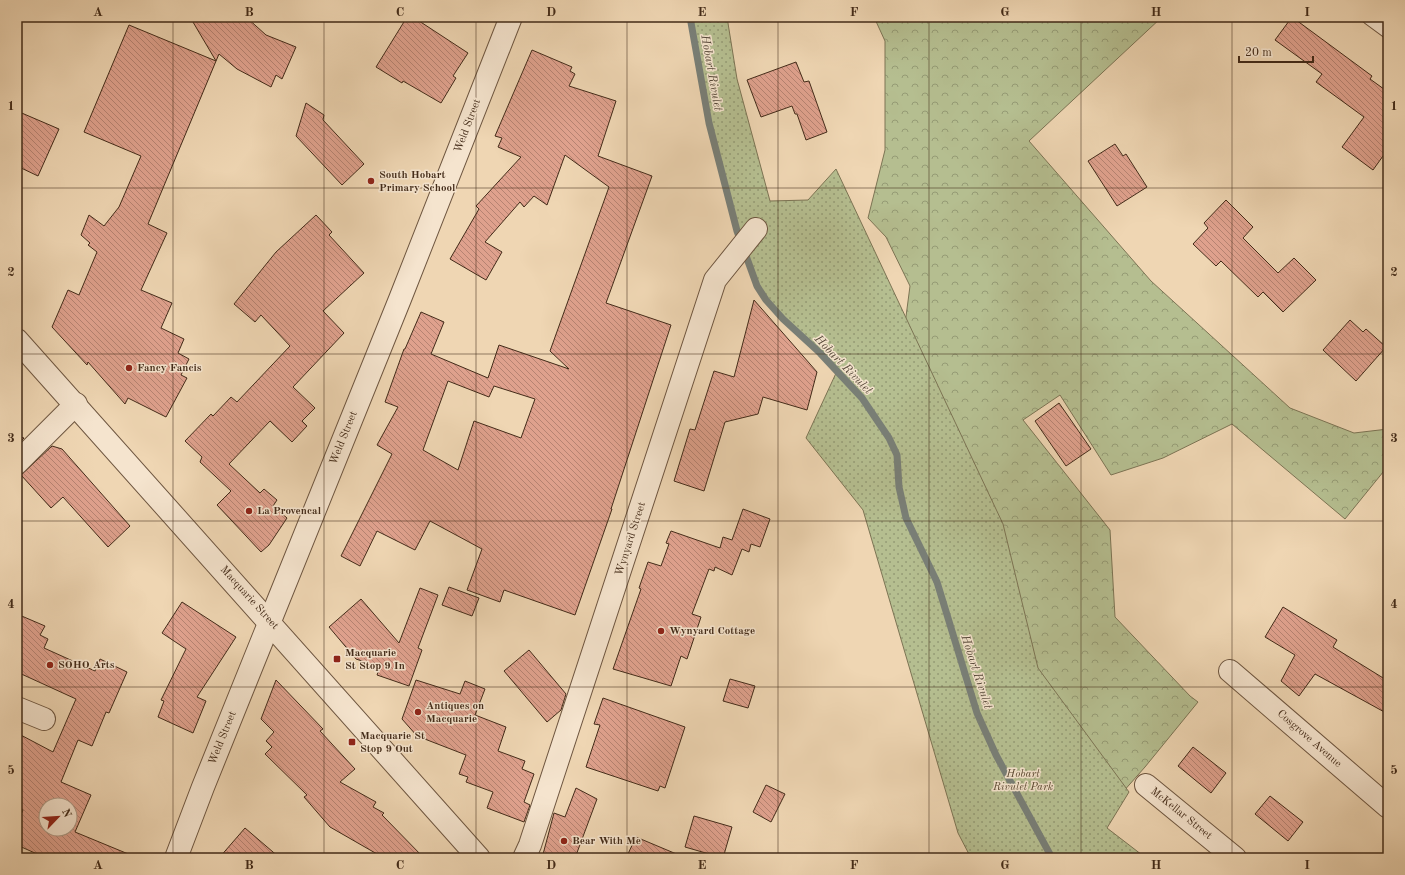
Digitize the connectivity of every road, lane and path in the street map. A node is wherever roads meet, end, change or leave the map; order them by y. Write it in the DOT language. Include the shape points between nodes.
graph roads {
  1 [pos="511,17"];
  2 [pos="1369,17"];
  3 [pos="1388,31"];
  4 [pos="759,224"];
  5 [pos="17,340"];
  6 [pos="76,404"];
  7 [pos="17,463"];
  8 [pos="271,623"];
  9 [pos="1230,671"];
  10 [pos="17,708"];
  11 [pos="44,719"];
  12 [pos="1146,785"];
  13 [pos="1388,807"];
  14 [pos="176,858"];
  15 [pos="479,858"];
  16 [pos="524,858"];
  17 [pos="1235,858"];
  1 -- 8 [label="street, Weld Street"];
  2 -- 3 [label="lane"];
  4 -- 16 [label="street, Wynyard Street" via="715,280 533,838"];
  5 -- 6 [label="street, Macquarie Street"];
  6 -- 7 [label="street"];
  6 -- 8 [label="street, Macquarie Street"];
  8 -- 14 [label="street, Weld Street"];
  8 -- 15 [label="street, Macquarie Street"];
  9 -- 13 [label="street, Cosgrove Avenue"];
  10 -- 11 [label="street"];
  12 -- 17 [label="street, McKellar Street"];
}
